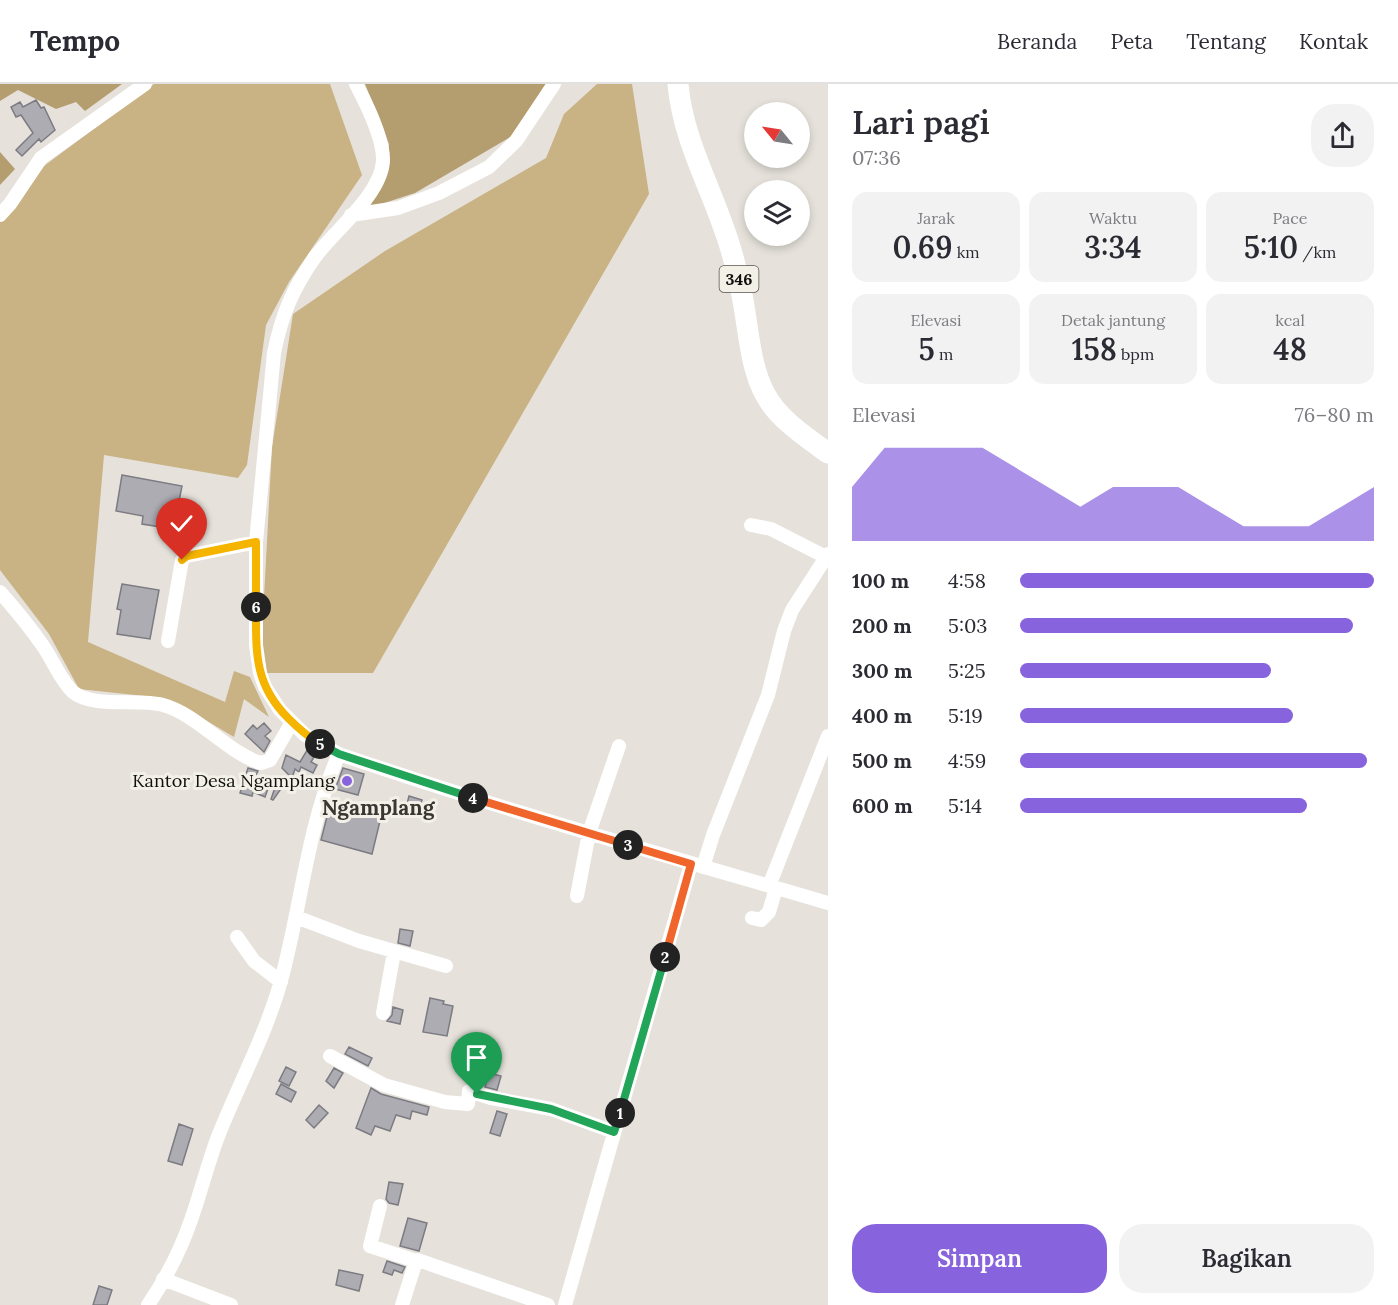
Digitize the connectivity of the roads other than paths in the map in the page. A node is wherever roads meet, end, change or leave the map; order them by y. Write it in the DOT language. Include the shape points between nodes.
graph roads {
  1 [pos="145,84"];
  2 [pos="356,84"];
  3 [pos="554,84"];
  4 [pos="678,84"];
  5 [pos="0,215"];
  6 [pos="351,215"];
  7 [pos="828,453"];
  8 [pos="751,525"];
  9 [pos="256,542"];
  10 [pos="827,556"];
  11 [pos="0,592"];
  12 [pos="168,641"];
  13 [pos="292,722"];
  14 [pos="828,736"];
  15 [pos="619,746"];
  16 [pos="339,754"];
  17 [pos="589,833"];
  18 [pos="697,865"];
  19 [pos="773,887"];
  20 [pos="577,896"];
  21 [pos="828,903"];
  22 [pos="296,917"];
  23 [pos="752,918"];
  24 [pos="237,937"];
  25 [pos="394,952"];
  26 [pos="446,966"];
  27 [pos="281,982"];
  28 [pos="383,1013"];
  29 [pos="330,1056"];
  30 [pos="614,1132"];
  31 [pos="380,1206"];
  32 [pos="416,1261"];
  33 [pos="163,1279"];
  34 [pos="148,1305"];
  35 [pos="231,1305"];
  36 [pos="402,1305"];
  37 [pos="548,1305"];
  38 [pos="565,1305"];
  1 -- 5 [label="street" via="41,158"];
  2 -- 6 [label="street" via="366,102 383,161 367,196"];
  3 -- 6 [label="street" via="516,141 489,167 439,193 398,208"];
  4 -- 7 [label="main road, 346" via="686,129 733,256 760,385 777,412"];
  6 -- 9 [label="street" via="292,292 280,323"];
  8 -- 10 [label="street" via="771,529"];
  9 -- 12 [label="street" via="182,560"];
  9 -- 13 [label="street" via="256,645 260,673 280,710"];
  10 -- 18 [label="street" via="788,620 768,695 713,835"];
  11 -- 13 [label="street" via="42,644 71,690 83,697 167,706 261,763 272,757"];
  13 -- 16 [label="street" via="312,740"];
  14 -- 19 [label="street"];
  15 -- 17 [label="street"];
  16 -- 17 [label="street"];
  16 -- 22 [label="street" via="322,801"];
  17 -- 18 [label="street"];
  17 -- 20 [label="street"];
  18 -- 19 [label="street"];
  18 -- 30 [label="street"];
  19 -- 21 [label="street"];
  19 -- 23 [label="street" via="766,916 761,920"];
  22 -- 25 [label="street"];
  22 -- 27 [label="street"];
  24 -- 27 [label="street" via="254,961"];
  25 -- 26 [label="street"];
  25 -- 28 [label="street"];
  27 -- 33 [label="street" via="219,1134 190,1222"];
  29 -- 30 [label="street" via="384,1085 445,1102 468,1104 469,1091 551,1109"];
  30 -- 38 [label="street"];
  31 -- 32 [label="street" via="370,1246"];
  32 -- 36 [label="street"];
  32 -- 37 [label="street" via="423,1260"];
  33 -- 34 [label="street"];
  33 -- 35 [label="street"];
}
